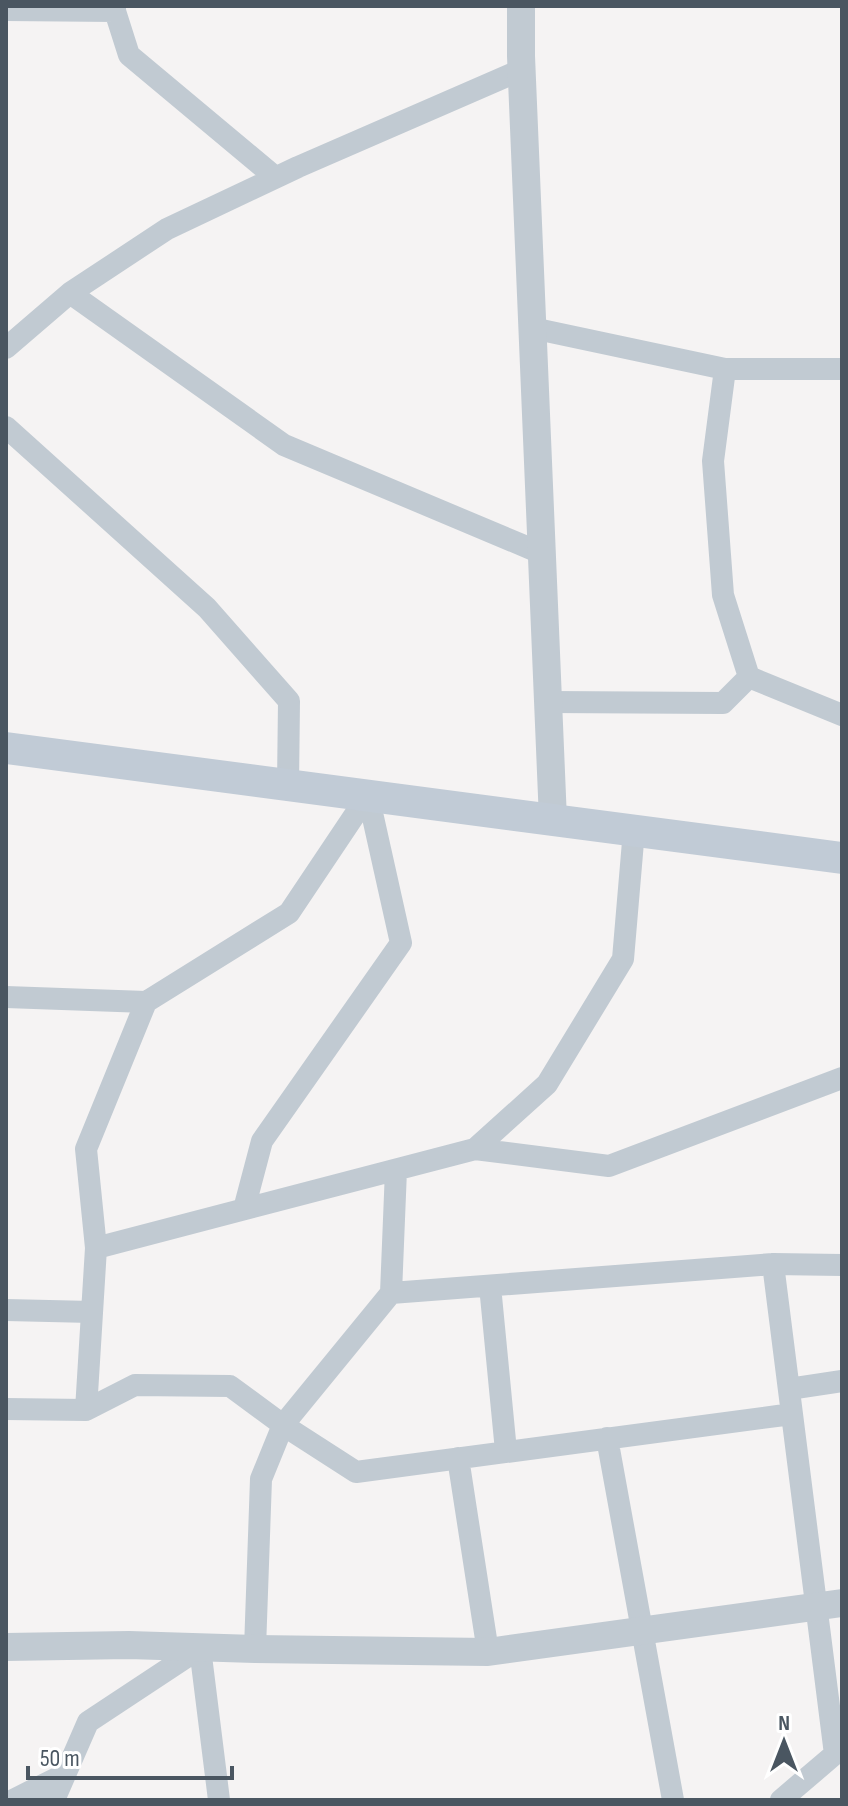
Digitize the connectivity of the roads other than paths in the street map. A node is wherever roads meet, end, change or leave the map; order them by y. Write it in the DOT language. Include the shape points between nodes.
graph roads {
  1 [pos="521,6"];
  2 [pos="115,8"];
  3 [pos="6,10"];
  4 [pos="521,70"];
  5 [pos="275,177"];
  6 [pos="70,293"];
  7 [pos="532,328"];
  8 [pos="6,348"];
  9 [pos="725,369"];
  10 [pos="842,369"];
  11 [pos="6,427"];
  12 [pos="541,553"];
  13 [pos="749,677"];
  14 [pos="549,702"];
  15 [pos="842,715"];
  16 [pos="6,748"];
  17 [pos="288,785"];
  18 [pos="368,795"];
  19 [pos="553,820"];
  20 [pos="634,830"];
  21 [pos="842,858"];
  22 [pos="6,997"];
  23 [pos="146,1002"];
  24 [pos="842,1078"];
  25 [pos="475,1149"];
  26 [pos="396,1170"];
  27 [pos="244,1209"];
  28 [pos="96,1248"];
  29 [pos="773,1264"];
  30 [pos="842,1265"];
  31 [pos="490,1286"];
  32 [pos="391,1293"];
  33 [pos="6,1310"];
  34 [pos="92,1312"];
  35 [pos="842,1381"];
  36 [pos="789,1389"];
  37 [pos="6,1409"];
  38 [pos="86,1410"];
  39 [pos="792,1414"];
  40 [pos="283,1425"];
  41 [pos="607,1438"];
  42 [pos="506,1451"];
  43 [pos="458,1458"];
  44 [pos="829,1604"];
  45 [pos="642,1630"];
  46 [pos="6,1647"];
  47 [pos="200,1648"];
  48 [pos="255,1649"];
  49 [pos="488,1652"];
  50 [pos="63,1775"];
  51 [pos="13,1800"];
  52 [pos="54,1800"];
  53 [pos="219,1800"];
  54 [pos="673,1800"];
  55 [pos="781,1800"];
  1 -- 4 [label="street"];
  2 -- 3 [label="street"];
  2 -- 5 [label="street" via="129,55"];
  4 -- 5 [label="street"];
  4 -- 7 [label="street"];
  5 -- 6 [label="street" via="167,229"];
  6 -- 8 [label="street"];
  6 -- 12 [label="street" via="284,445"];
  7 -- 9 [label="street"];
  7 -- 12 [label="street"];
  9 -- 10 [label="street"];
  9 -- 13 [label="street" via="713,461 721,580"];
  11 -- 17 [label="street" via="207,608 289,701"];
  12 -- 14 [label="street"];
  13 -- 14 [label="street" via="723,703"];
  13 -- 15 [label="street"];
  14 -- 19 [label="street"];
  16 -- 17 [label="main road"];
  17 -- 18 [label="main road"];
  18 -- 19 [label="main road"];
  18 -- 23 [label="street" via="289,913"];
  18 -- 27 [label="street" via="401,943 262,1141"];
  19 -- 20 [label="main road"];
  20 -- 21 [label="main road"];
  20 -- 25 [label="street" via="623,959 547,1084"];
  22 -- 23 [label="street"];
  23 -- 28 [label="street" via="86,1149"];
  24 -- 25 [label="street" via="609,1166"];
  25 -- 26 [label="street"];
  26 -- 27 [label="street"];
  26 -- 32 [label="street"];
  27 -- 28 [label="street"];
  28 -- 34 [label="street"];
  29 -- 30 [label="street"];
  29 -- 31 [label="street"];
  29 -- 36 [label="street"];
  31 -- 32 [label="street"];
  31 -- 42 [label="street"];
  32 -- 40 [label="street"];
  33 -- 34 [label="street"];
  34 -- 38 [label="street"];
  35 -- 36 [label="street"];
  36 -- 39 [label="street"];
  37 -- 38 [label="street"];
  38 -- 40 [label="street" via="135,1385 230,1386"];
  39 -- 41 [label="street"];
  39 -- 44 [label="street"];
  40 -- 43 [label="street" via="356,1472"];
  40 -- 48 [label="street" via="261,1479"];
  41 -- 42 [label="street"];
  41 -- 45 [label="street"];
  42 -- 43 [label="street"];
  43 -- 49 [label="street"];
  44 -- 45 [label="street"];
  44 -- 55 [label="street" via="835,1754"];
  45 -- 49 [label="street"];
  45 -- 54 [label="street"];
  46 -- 47 [label="street"];
  47 -- 48 [label="street"];
  47 -- 50 [label="street" via="88,1722"];
  47 -- 53 [label="street"];
  48 -- 49 [label="street"];
  50 -- 51 [label="street"];
  50 -- 52 [label="street"];
}
